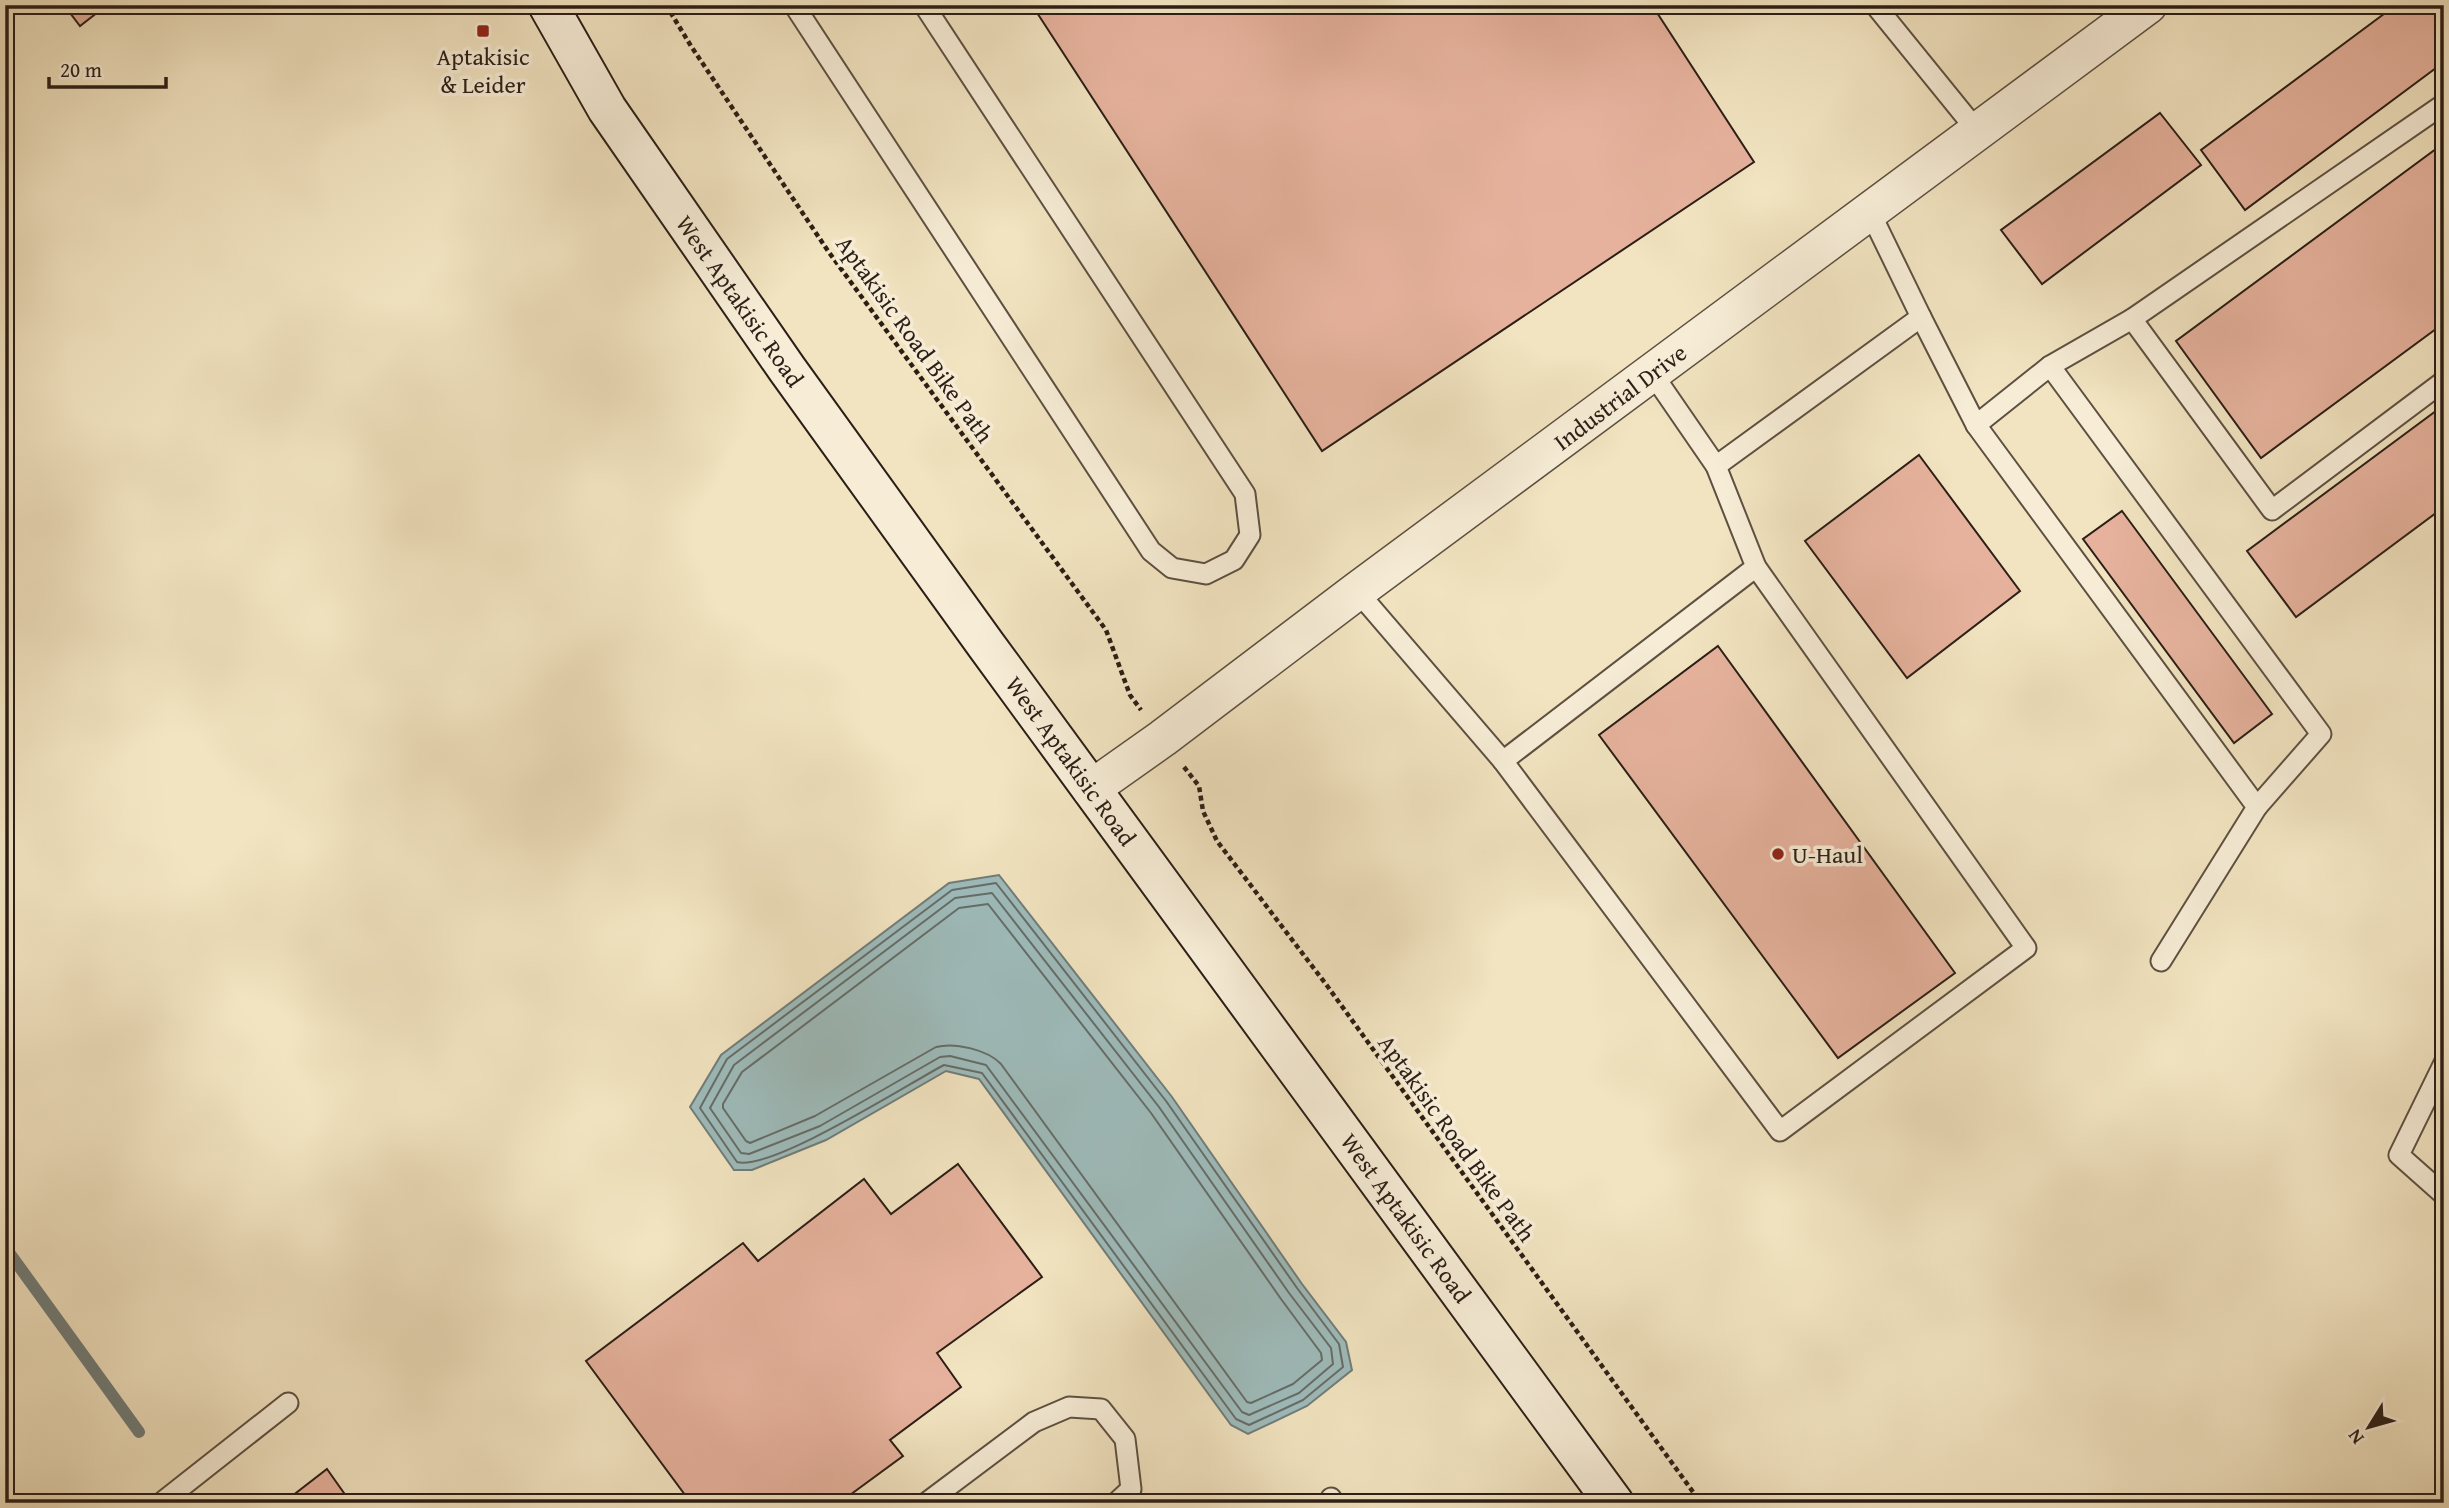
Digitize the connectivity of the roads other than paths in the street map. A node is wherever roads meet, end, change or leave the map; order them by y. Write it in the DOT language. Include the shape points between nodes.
graph roads {
  1 [pos="548,5"];
  2 [pos="794,5"];
  3 [pos="924,5"];
  4 [pos="1875,5"];
  5 [pos="2148,5"];
  6 [pos="2444,104"];
  7 [pos="1978,132"];
  8 [pos="1870,212"];
  9 [pos="1921,317"];
  10 [pos="2132,319"];
  11 [pos="2050,366"];
  12 [pos="1652,373"];
  13 [pos="2444,381"];
  14 [pos="1976,425"];
  15 [pos="1716,466"];
  16 [pos="1756,567"];
  17 [pos="1357,591"];
  18 [pos="1503,761"];
  19 [pos="1091,789"];
  20 [pos="2257,807"];
  21 [pos="2161,961"];
  22 [pos="2444,1063"];
  23 [pos="2444,1195"];
  24 [pos="288,1403"];
  25 [pos="160,1503"];
  26 [pos="926,1503"];
  27 [pos="1116,1503"];
  28 [pos="1614,1503"];
  1 -- 19 [label="main road, West Aptakisic Road" via="607,109 787,369"];
  2 -- 3 [label="lane" via="1151,551 1172,568 1206,574 1234,560 1250,535 1245,494"];
  4 -- 7 [label="lane"];
  5 -- 7 [label="street, Industrial Drive"];
  6 -- 10 [label="lane"];
  7 -- 8 [label="street, Industrial Drive"];
  8 -- 9 [label="lane"];
  8 -- 12 [label="street, Industrial Drive"];
  9 -- 14 [label="lane"];
  9 -- 15 [label="lane"];
  10 -- 11 [label="lane"];
  10 -- 13 [label="lane" via="2272,510"];
  11 -- 14 [label="lane"];
  11 -- 20 [label="lane" via="2321,734"];
  12 -- 15 [label="lane"];
  12 -- 17 [label="street, Industrial Drive"];
  14 -- 20 [label="lane"];
  15 -- 16 [label="lane"];
  16 -- 18 [label="lane"];
  16 -- 18 [label="lane" via="2026,948 1780,1131"];
  17 -- 18 [label="lane"];
  17 -- 19 [label="street, Industrial Drive"];
  19 -- 28 [label="main road, West Aptakisic Road"];
  20 -- 21 [label="lane"];
  22 -- 23 [label="lane" via="2399,1155"];
  24 -- 25 [label="lane"];
  26 -- 27 [label="lane" via="1034,1422 1069,1407 1101,1409 1125,1439 1131,1489"];
}
